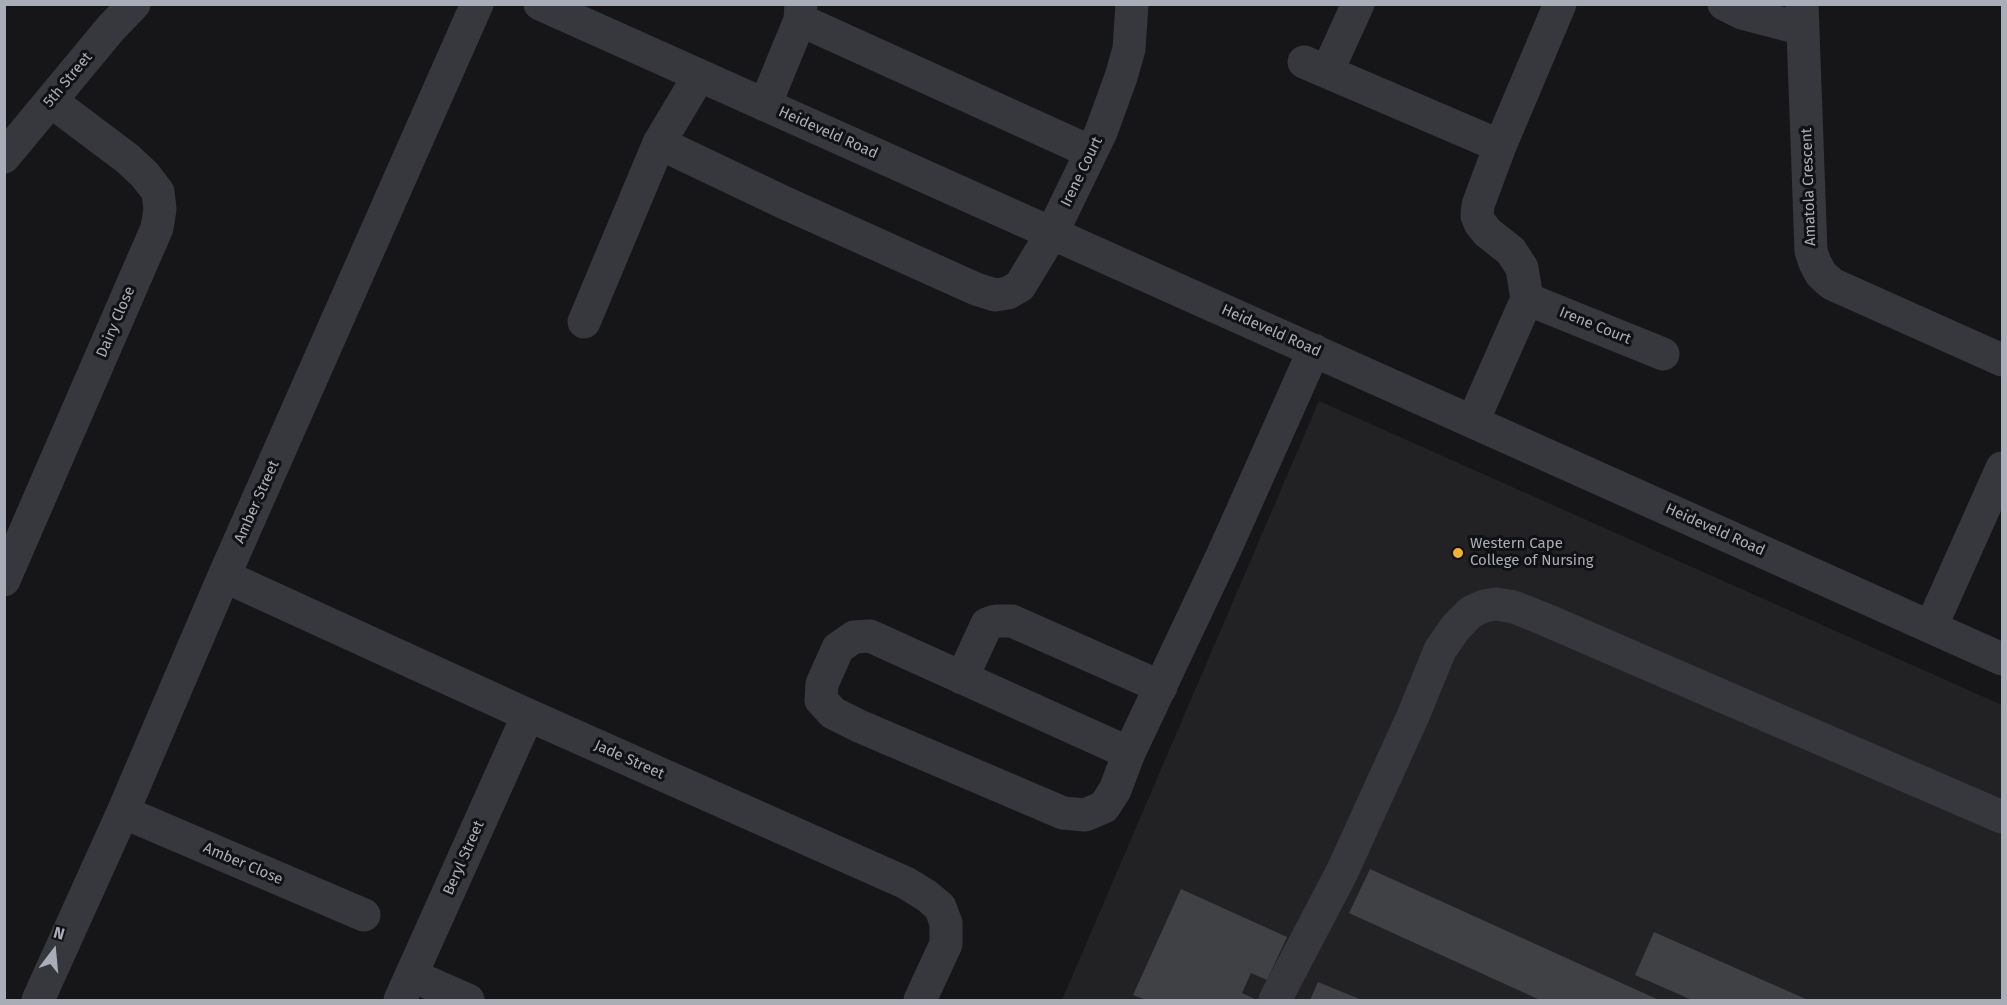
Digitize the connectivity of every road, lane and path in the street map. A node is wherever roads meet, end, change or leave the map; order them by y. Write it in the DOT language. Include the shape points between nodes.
graph roads {
  1 [pos="134,4"];
  2 [pos="477,4"];
  3 [pos="540,4"];
  4 [pos="1132,4"];
  5 [pos="1358,4"];
  6 [pos="1560,4"];
  7 [pos="1724,4"];
  8 [pos="800,12"];
  9 [pos="1803,17"];
  10 [pos="699,76"];
  11 [pos="51,101"];
  12 [pos="765,105"];
  13 [pos="659,142"];
  14 [pos="1500,146"];
  15 [pos="1091,152"];
  16 [pos="4,157"];
  17 [pos="1052,233"];
  18 [pos="1527,299"];
  19 [pos="584,322"];
  20 [pos="1314,350"];
  21 [pos="1663,354"];
  22 [pos="2002,360"];
  23 [pos="1473,421"];
  24 [pos="2002,468"];
  25 [pos="224,576"];
  26 [pos="4,580"];
  27 [pos="1931,627"];
  28 [pos="2002,658"];
  29 [pos="951,672"];
  30 [pos="1161,687"];
  31 [pos="528,715"];
  32 [pos="1129,753"];
  33 [pos="123,812"];
  34 [pos="2002,817"];
  35 [pos="364,915"];
  36 [pos="406,988"];
  37 [pos="38,1000"];
  38 [pos="468,1000"];
  39 [pos="920,1000"];
  40 [pos="1275,1000"];
  1 -- 11 [label="street, 5th Street"];
  2 -- 25 [label="street, Amber Street"];
  3 -- 10 [label="street, Heideveld Road"];
  4 -- 15 [label="street, Irene Court" via="1129,49"];
  5 -- 14 [label="street" via="1316,67"];
  6 -- 14 [label="street"];
  7 -- 9 [label="street" via="1742,13"];
  8 -- 12 [label="street"];
  8 -- 15 [label="street"];
  9 -- 22 [label="street, Amatola Crescent" via="1810,251 1821,274 1832,284"];
  10 -- 12 [label="street, Heideveld Road"];
  10 -- 13 [label="street"];
  11 -- 16 [label="street, 5th Street"];
  11 -- 26 [label="street, Dairy Close" via="145,175 158,192 160,209 157,228"];
  12 -- 17 [label="street, Heideveld Road"];
  13 -- 17 [label="street, Irene Court" via="976,290 995,295 1020,286"];
  13 -- 19 [label="street"];
  14 -- 18 [label="street" via="1477,216 1487,232 1518,261"];
  15 -- 17 [label="street, Irene Court"];
  17 -- 20 [label="street, Heideveld Road"];
  18 -- 21 [label="street, Irene Court"];
  18 -- 23 [label="street"];
  20 -- 23 [label="street, Heideveld Road"];
  20 -- 30 [label="street"];
  23 -- 27 [label="street, Heideveld Road"];
  24 -- 27 [label="street"];
  25 -- 31 [label="street, Jade Street"];
  25 -- 33 [label="street, Amber Street"];
  27 -- 28 [label="street, Heideveld Road"];
  29 -- 30 [label="street" via="987,624 1012,621"];
  29 -- 32 [label="street"];
  29 -- 32 [label="street" via="870,636 854,637 838,648 822,684 822,700 833,713 859,726 1063,813 1085,815 1104,807"];
  30 -- 32 [label="street"];
  31 -- 36 [label="street, Beryl Street"];
  31 -- 39 [label="street, Jade Street" via="906,883 927,896 940,907 946,923 946,944"];
  33 -- 35 [label="street, Amber Close"];
  33 -- 37 [label="street, Amber Street"];
  34 -- 40 [label="street" via="1544,619 1514,607 1484,606 1456,627 1440,650 1342,872"];
  36 -- 38 [label="street"];
}
